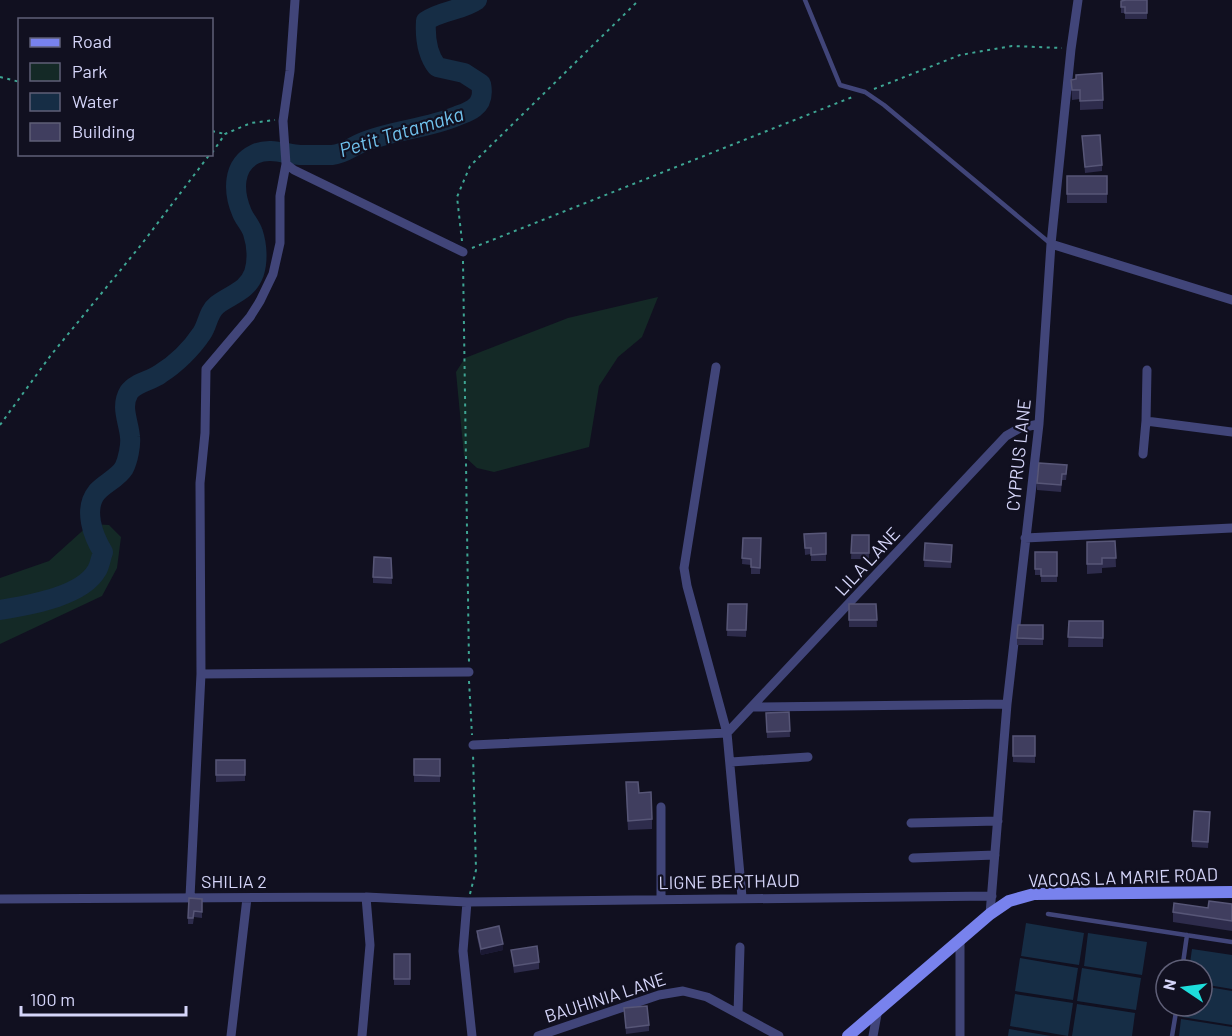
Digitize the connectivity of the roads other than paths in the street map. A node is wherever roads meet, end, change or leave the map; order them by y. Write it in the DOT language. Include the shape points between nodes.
graph roads {
  1 [pos="295,0"];
  2 [pos="805,0"];
  3 [pos="1077,0"];
  4 [pos="286,164"];
  5 [pos="1051,244"];
  6 [pos="463,252"];
  7 [pos="1232,300"];
  8 [pos="716,367"];
  9 [pos="1147,370"];
  10 [pos="1146,422"];
  11 [pos="1039,424"];
  12 [pos="1232,432"];
  13 [pos="1143,454"];
  14 [pos="1232,528"];
  15 [pos="1025,538"];
  16 [pos="469,672"];
  17 [pos="201,674"];
  18 [pos="1007,704"];
  19 [pos="754,706"];
  20 [pos="727,733"];
  21 [pos="472,745"];
  22 [pos="808,757"];
  23 [pos="731,762"];
  24 [pos="661,807"];
  25 [pos="998,821"];
  26 [pos="911,823"];
  27 [pos="995,855"];
  28 [pos="913,858"];
  29 [pos="1232,892"];
  30 [pos="992,896"];
  31 [pos="190,897"];
  32 [pos="366,897"];
  33 [pos="742,897"];
  34 [pos="247,898"];
  35 [pos="0,899"];
  36 [pos="661,899"];
  37 [pos="467,902"];
  38 [pos="990,914"];
  39 [pos="1048,914"];
  40 [pos="1187,935"];
  41 [pos="960,939"];
  42 [pos="1232,942"];
  43 [pos="740,946"];
  44 [pos="1184,958"];
  45 [pos="878,1009"];
  46 [pos="738,1012"];
  47 [pos="1175,1018"];
  48 [pos="231,1036"];
  49 [pos="362,1036"];
  50 [pos="472,1036"];
  51 [pos="538,1036"];
  52 [pos="779,1036"];
  53 [pos="848,1036"];
  54 [pos="873,1036"];
  55 [pos="960,1036"];
  56 [pos="1173,1036"];
  1 -- 4 [label="street" via="283,121"];
  2 -- 5 [label="lane" via="840,85 865,92 884,105"];
  3 -- 5 [label="street, CYPRUS LANE"];
  4 -- 6 [label="street"];
  4 -- 17 [label="street" via="280,196 280,243 273,274 250,317 206,369 200,483"];
  5 -- 7 [label="street"];
  5 -- 11 [label="street, CYPRUS LANE"];
  8 -- 20 [label="street" via="684,568"];
  9 -- 10 [label="street"];
  10 -- 12 [label="street"];
  10 -- 13 [label="street"];
  11 -- 15 [label="street, CYPRUS LANE"];
  11 -- 19 [label="street, LILA LANE" via="1006,436"];
  14 -- 15 [label="street"];
  15 -- 18 [label="street, CYPRUS LANE"];
  16 -- 17 [label="street"];
  17 -- 31 [label="street"];
  18 -- 19 [label="street"];
  18 -- 25 [label="street, CYPRUS LANE"];
  19 -- 20 [label="street, LILA LANE"];
  20 -- 21 [label="street"];
  20 -- 23 [label="street"];
  22 -- 23 [label="street"];
  23 -- 33 [label="street"];
  24 -- 36 [label="street"];
  25 -- 26 [label="street"];
  25 -- 27 [label="street, CYPRUS LANE"];
  27 -- 28 [label="street"];
  27 -- 30 [label="street, CYPRUS LANE"];
  29 -- 38 [label="main road, VACOAS LA MARIE ROAD" via="1034,894 1009,901"];
  30 -- 33 [label="street, LIGNE BERTHAUD"];
  30 -- 38 [label="street, CYPRUS LANE"];
  31 -- 34 [label="street, SHILIA 2"];
  31 -- 35 [label="street, SHILIA 2"];
  32 -- 34 [label="street, SHILIA 2"];
  32 -- 37 [label="street, SHILIA 2"];
  32 -- 49 [label="street" via="370,945"];
  33 -- 36 [label="street, LIGNE BERTHAUD"];
  34 -- 48 [label="street"];
  36 -- 37 [label="street, LIGNE BERTHAUD"];
  37 -- 50 [label="street" via="463,951"];
  38 -- 41 [label="main road, VACOAS LA MARIE ROAD"];
  39 -- 40 [label="lane"];
  40 -- 42 [label="lane"];
  40 -- 44 [label="lane"];
  41 -- 45 [label="main road, VACOAS LA MARIE ROAD"];
  41 -- 55 [label="street"];
  43 -- 46 [label="street"];
  45 -- 53 [label="main road, VACOAS LA MARIE ROAD"];
  45 -- 54 [label="street"];
  46 -- 51 [label="street, BAUHINIA LANE" via="683,991 659,995"];
  46 -- 52 [label="street, BAUHINIA LANE"];
  47 -- 56 [label="lane"];
}
